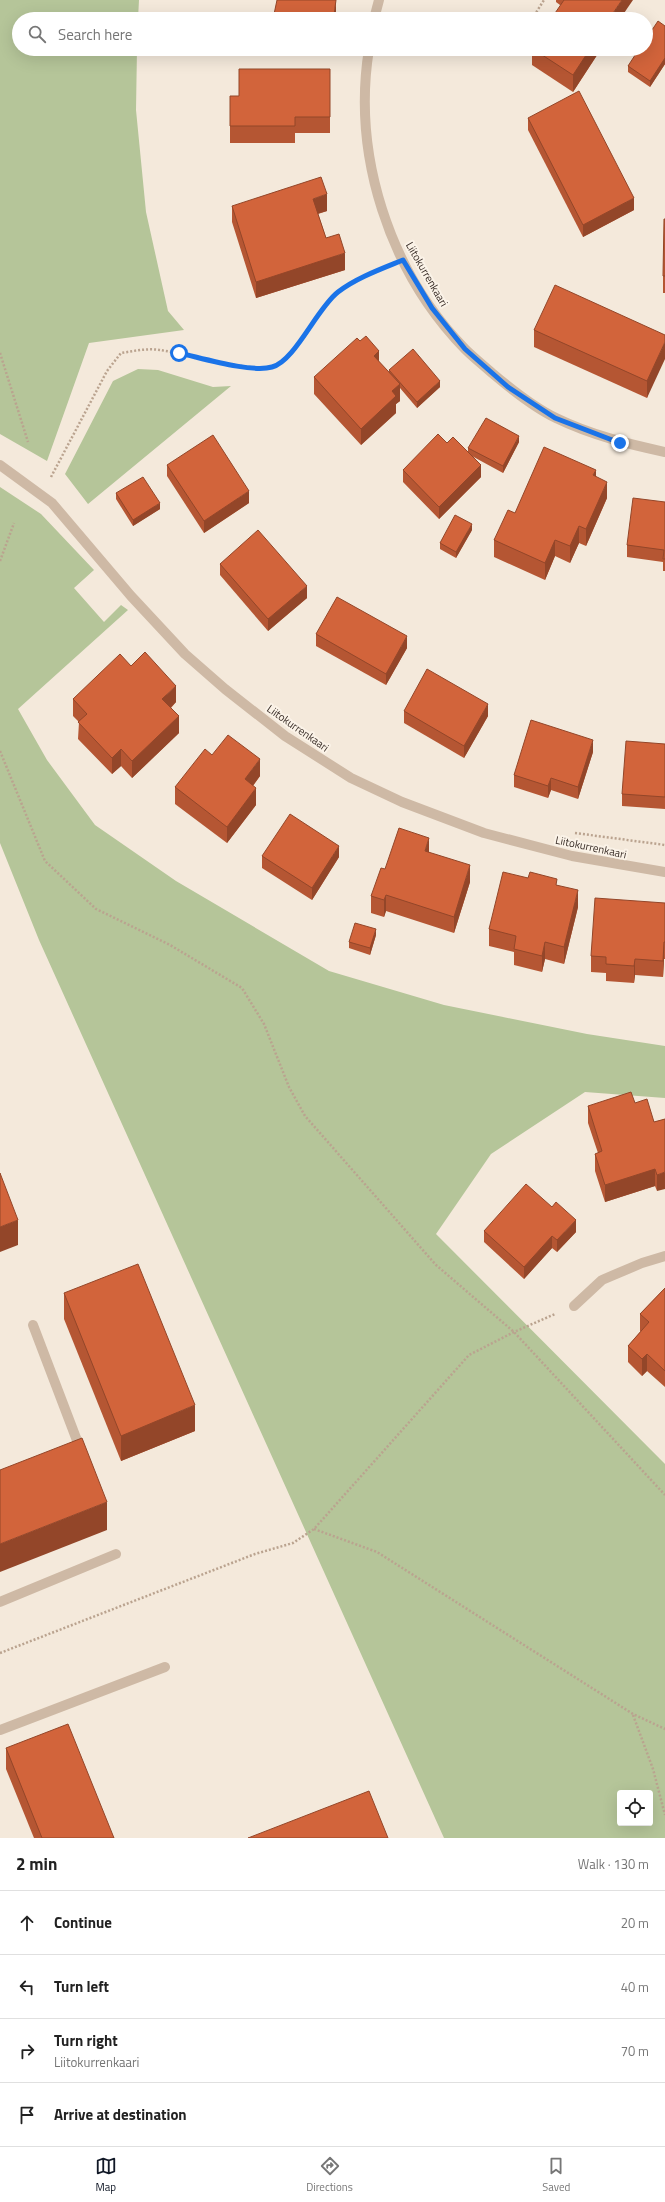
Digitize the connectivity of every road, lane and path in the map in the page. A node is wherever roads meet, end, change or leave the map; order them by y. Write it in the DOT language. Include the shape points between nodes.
graph roads {
  1 [pos="379,0"];
  2 [pos="544,0"];
  3 [pos="376,12"];
  4 [pos="536,12"];
  5 [pos="368,56"];
  6 [pos="403,260"];
  7 [pos="0,353"];
  8 [pos="28,442"];
  9 [pos="665,452"];
  10 [pos="0,465"];
  11 [pos="45,473"];
  12 [pos="51,477"];
  13 [pos="57,482"];
  14 [pos="14,523"];
  15 [pos="0,561"];
  16 [pos="0,751"];
  17 [pos="572,833"];
  18 [pos="665,846"];
  19 [pos="665,872"];
  20 [pos="665,1256"];
  21 [pos="574,1306"];
  22 [pos="33,1325"];
  23 [pos="514,1332"];
  24 [pos="78,1460"];
  25 [pos="665,1495"];
  26 [pos="314,1529"];
  27 [pos="116,1554"];
  28 [pos="0,1602"];
  29 [pos="0,1653"];
  30 [pos="166,1667"];
  31 [pos="633,1714"];
  32 [pos="665,1729"];
  33 [pos="0,1730"];
  34 [pos="665,1815"];
  1 -- 3 [label="street"];
  2 -- 4 [label="path"];
  5 -- 6 [label="street, Liitokurrenkaari" via="364,78 366,140 378,199"];
  6 -- 9 [label="street, Liitokurrenkaari" via="432,308 460,343 508,387 555,418 620,443"];
  6 -- 12 [label="path" via="362,277 337,293 317,316 293,352 273,367 250,367 158,350 121,353 107,371"];
  7 -- 8 [label="path"];
  10 -- 19 [label="street, Liitokurrenkaari" via="52,503 185,654 285,736 351,778 402,802 484,833 572,856"];
  11 -- 12 [label="path"];
  12 -- 13 [label="path"];
  14 -- 15 [label="path"];
  16 -- 23 [label="path" via="45,861 96,909 170,945 242,988 264,1024 289,1087 305,1116 436,1265"];
  17 -- 18 [label="path"];
  20 -- 21 [label="street" via="602,1280"];
  21 -- 23 [label="path"];
  22 -- 24 [label="street" via="81,1452"];
  23 -- 25 [label="path"];
  23 -- 26 [label="path" via="464,1359"];
  26 -- 29 [label="path" via="293,1543 255,1554"];
  26 -- 31 [label="path" via="377,1552"];
  27 -- 28 [label="street"];
  30 -- 33 [label="street"];
  31 -- 32 [label="path"];
  31 -- 34 [label="path" via="653,1769"];
}
